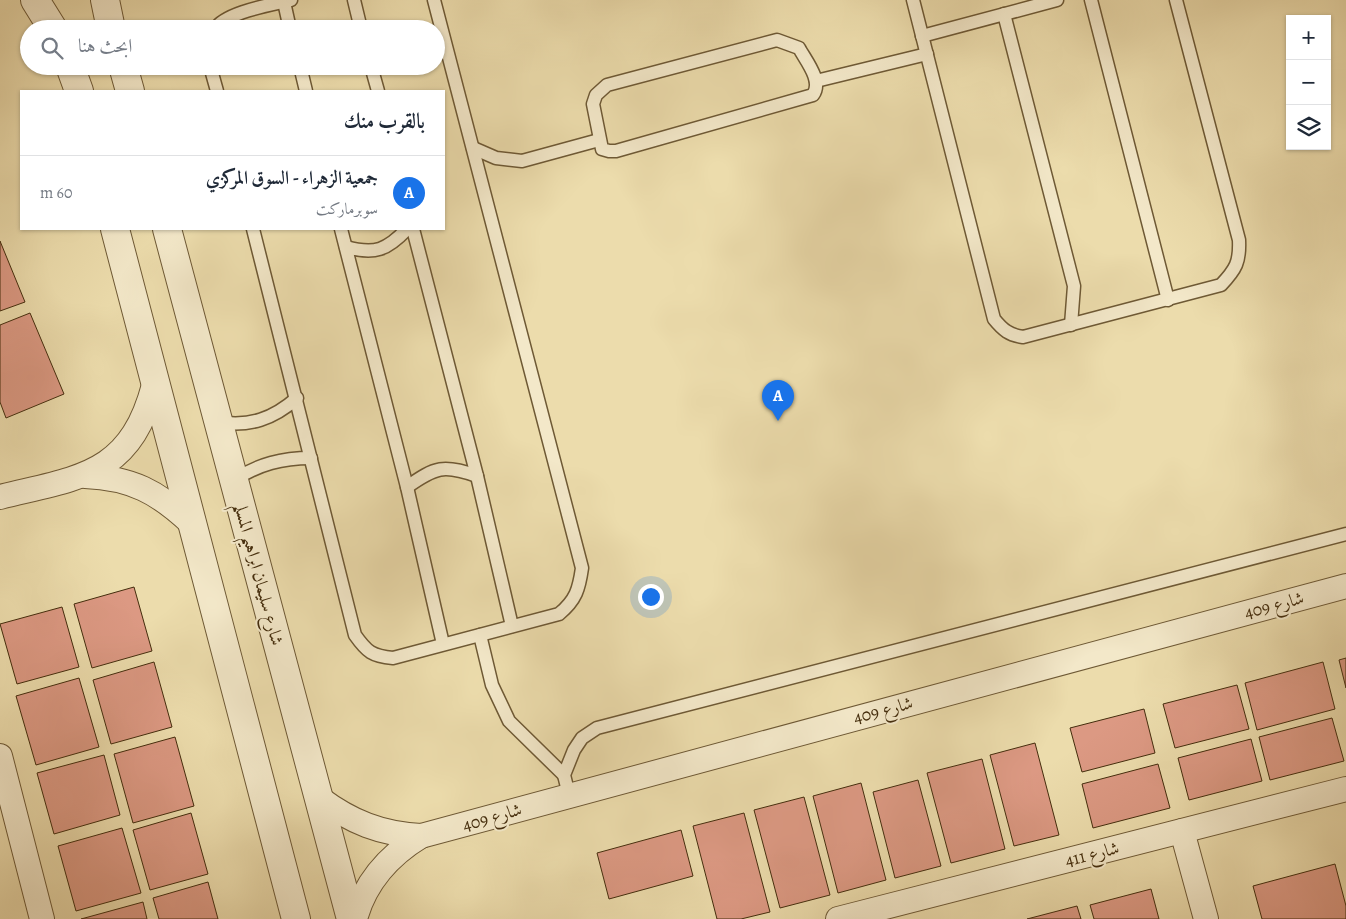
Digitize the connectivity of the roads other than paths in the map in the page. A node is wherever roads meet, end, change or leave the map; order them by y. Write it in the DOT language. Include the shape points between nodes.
graph roads {
  1 [pos="36,0"];
  2 [pos="104,0"];
  3 [pos="354,0"];
  4 [pos="434,0"];
  5 [pos="913,0"];
  6 [pos="1057,0"];
  7 [pos="1091,0"];
  8 [pos="1176,0"];
  9 [pos="287,1"];
  10 [pos="252,5"];
  11 [pos="1004,14"];
  12 [pos="48,20"];
  13 [pos="110,20"];
  14 [pos="226,20"];
  15 [pos="289,20"];
  16 [pos="359,20"];
  17 [pos="439,20"];
  18 [pos="922,36"];
  19 [pos="445,42"];
  20 [pos="927,54"];
  21 [pos="73,75"];
  22 [pos="126,75"];
  23 [pos="213,75"];
  24 [pos="302,75"];
  25 [pos="374,75"];
  26 [pos="816,81"];
  27 [pos="79,90"];
  28 [pos="130,90"];
  29 [pos="217,90"];
  30 [pos="306,90"];
  31 [pos="378,90"];
  32 [pos="599,140"];
  33 [pos="473,148"];
  34 [pos="115,230"];
  35 [pos="167,230"];
  36 [pos="252,230"];
  37 [pos="341,230"];
  38 [pos="406,230"];
  39 [pos="413,230"];
  40 [pos="346,247"];
  41 [pos="1168,300"];
  42 [pos="1071,325"];
  43 [pos="154,385"];
  44 [pos="297,398"];
  45 [pos="218,422"];
  46 [pos="312,458"];
  47 [pos="84,476"];
  48 [pos="477,476"];
  49 [pos="234,480"];
  50 [pos="407,487"];
  51 [pos="0,497"];
  52 [pos="192,524"];
  53 [pos="1346,534"];
  54 [pos="1346,586"];
  55 [pos="512,626"];
  56 [pos="480,634"];
  57 [pos="443,644"];
  58 [pos="0,756"];
  59 [pos="566,785"];
  60 [pos="1346,789"];
  61 [pos="319,798"];
  62 [pos="1182,831"];
  63 [pos="421,836"];
  64 [pos="42,919"];
  65 [pos="296,919"];
  66 [pos="352,919"];
  67 [pos="355,919"];
  68 [pos="838,919"];
  69 [pos="1206,919"];
  1 -- 12 [label="street"];
  2 -- 13 [label="street"];
  3 -- 16 [label="lane"];
  4 -- 17 [label="lane"];
  5 -- 18 [label="lane"];
  6 -- 11 [label="lane"];
  7 -- 41 [label="lane"];
  8 -- 41 [label="lane" via="1240,258 1221,286"];
  9 -- 10 [label="lane"];
  9 -- 15 [label="lane"];
  10 -- 14 [label="lane"];
  11 -- 18 [label="lane"];
  11 -- 42 [label="lane" via="1074,286"];
  18 -- 20 [label="lane"];
  19 -- 33 [label="lane"];
  20 -- 26 [label="lane"];
  20 -- 42 [label="lane" via="994,319 1003,330 1023,338"];
  21 -- 27 [label="street"];
  22 -- 28 [label="street"];
  23 -- 29 [label="lane"];
  24 -- 30 [label="lane"];
  25 -- 31 [label="lane"];
  26 -- 32 [label="lane" via="813,95 616,151 602,149"];
  26 -- 32 [label="lane" via="799,48 777,40 616,82 596,95 593,104"];
  32 -- 33 [label="lane" via="522,161 496,158"];
  33 -- 55 [label="lane" via="582,568 573,602 560,614"];
  34 -- 43 [label="street"];
  35 -- 45 [label="street, شارع سليمان ابراهيم المسلم"];
  36 -- 44 [label="lane"];
  37 -- 40 [label="lane"];
  38 -- 40 [label="lane" via="384,249 362,252"];
  39 -- 48 [label="lane"];
  40 -- 50 [label="lane"];
  41 -- 42 [label="lane"];
  43 -- 47 [label="street" via="144,418 128,444 101,468"];
  43 -- 52 [label="street"];
  44 -- 45 [label="lane" via="269,418 252,423"];
  44 -- 46 [label="lane"];
  45 -- 49 [label="street, شارع سليمان ابراهيم المسلم"];
  46 -- 49 [label="lane" via="271,462"];
  46 -- 57 [label="lane" via="355,635 364,648 376,657 393,658"];
  47 -- 51 [label="street"];
  47 -- 52 [label="street" via="122,480 139,486 158,496"];
  48 -- 50 [label="lane" via="456,468 439,468"];
  48 -- 55 [label="lane"];
  49 -- 61 [label="street, شارع سليمان ابراهيم المسلم"];
  50 -- 57 [label="lane"];
  52 -- 65 [label="street"];
  53 -- 59 [label="lane" via="598,728 582,738 574,750"];
  54 -- 59 [label="street, شارع 409"];
  55 -- 56 [label="lane"];
  56 -- 57 [label="lane"];
  56 -- 59 [label="lane" via="492,685 509,721"];
  58 -- 64 [label="street"];
  59 -- 63 [label="street, شارع 409"];
  60 -- 62 [label="street, شارع 411"];
  61 -- 63 [label="street, شارع 409" via="356,822 399,835"];
  61 -- 66 [label="street, شارع سليمان ابراهيم المسلم"];
  62 -- 68 [label="street, شارع 411"];
  62 -- 69 [label="street"];
  63 -- 67 [label="street, شارع 409" via="404,847 375,875"];
}
